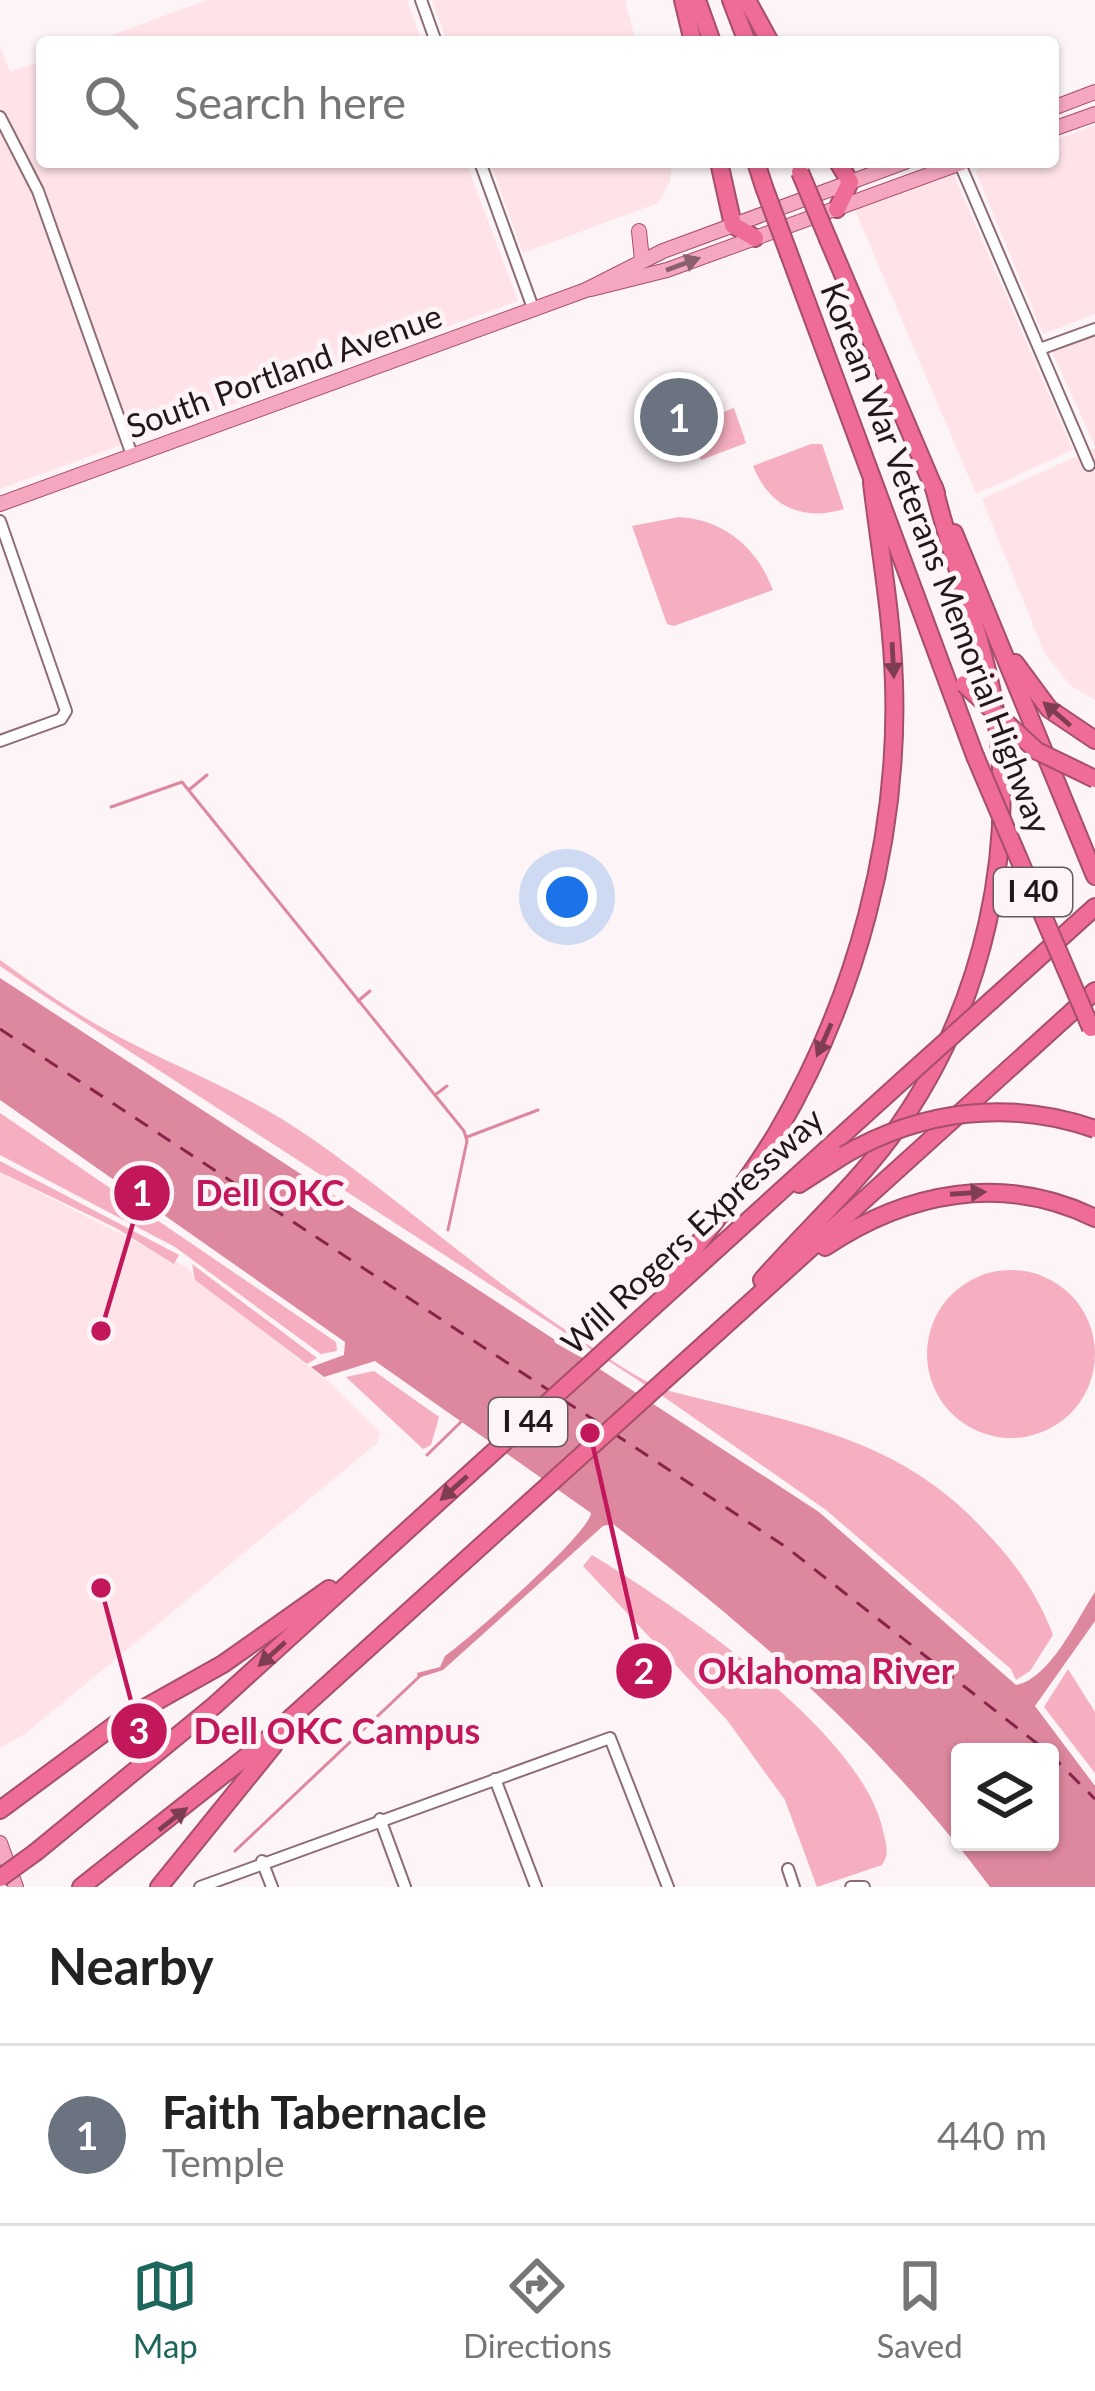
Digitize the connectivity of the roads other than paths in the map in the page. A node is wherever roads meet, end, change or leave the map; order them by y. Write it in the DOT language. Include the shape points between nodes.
graph roads {
  1 [pos="421,0"];
  2 [pos="683,0"];
  3 [pos="697,0"];
  4 [pos="731,0"];
  5 [pos="747,0"];
  6 [pos="434,36"];
  7 [pos="692,36"];
  8 [pos="710,36"];
  9 [pos="745,36"];
  10 [pos="767,36"];
  11 [pos="1095,92"];
  12 [pos="1069,102"];
  13 [pos="1059,106"];
  14 [pos="1095,114"];
  15 [pos="0,117"];
  16 [pos="1076,121"];
  17 [pos="1059,127"];
  18 [pos="482,168"];
  19 [pos="720,168"];
  20 [pos="758,168"];
  21 [pos="798,168"];
  22 [pos="842,168"];
  23 [pos="888,168"];
  24 [pos="945,168"];
  25 [pos="964,168"];
  26 [pos="850,182"];
  27 [pos="837,209"];
  28 [pos="733,225"];
  29 [pos="755,238"];
  30 [pos="662,250"];
  31 [pos="641,260"];
  32 [pos="586,290"];
  33 [pos="533,308"];
  34 [pos="1095,329"];
  35 [pos="1040,349"];
  36 [pos="132,455"];
  37 [pos="1089,465"];
  38 [pos="872,483"];
  39 [pos="934,487"];
  40 [pos="0,504"];
  41 [pos="0,520"];
  42 [pos="990,620"];
  43 [pos="932,645"];
  44 [pos="1095,740"];
  45 [pos="0,741"];
  46 [pos="1095,779"];
  47 [pos="1094,874"];
  48 [pos="1095,907"];
  49 [pos="1095,991"];
  50 [pos="1093,1033"];
  51 [pos="1095,1129"];
  52 [pos="767,1205"];
  53 [pos="1095,1218"];
  54 [pos="775,1281"];
  55 [pos="645,1317"];
  56 [pos="713,1336"];
  57 [pos="389,1547"];
  58 [pos="299,1711"];
  59 [pos="495,1778"];
  60 [pos="0,1810"];
  61 [pos="380,1819"];
  62 [pos="0,1843"];
  63 [pos="262,1861"];
  64 [pos="788,1869"];
  65 [pos="0,1878"];
  66 [pos="16,1887"];
  67 [pos="81,1887"];
  68 [pos="159,1887"];
  69 [pos="200,1887"];
  70 [pos="272,1887"];
  71 [pos="405,1887"];
  72 [pos="536,1887"];
  73 [pos="668,1887"];
  74 [pos="794,1887"];
  75 [pos="851,1887"];
  76 [pos="864,1887"];
  1 -- 6 [label="street"];
  2 -- 7 [label="highway"];
  3 -- 8 [label="highway"];
  4 -- 9 [label="highway"];
  5 -- 10 [label="highway"];
  11 -- 12 [label="main road"];
  12 -- 13 [label="main road"];
  12 -- 16 [label="main road"];
  14 -- 16 [label="main road"];
  15 -- 36 [label="street" via="38,191"];
  16 -- 17 [label="main road"];
  18 -- 33 [label="street"];
  19 -- 28 [label="highway"];
  20 -- 38 [label="highway, Korean War Veterans Memorial Highway / I 40, bridge"];
  21 -- 39 [label="highway, Korean War Veterans Memorial Highway / I 40, bridge"];
  22 -- 26 [label="highway"];
  23 -- 26 [label="main road, South Portland Avenue"];
  24 -- 27 [label="main road, South Portland Avenue"];
  25 -- 35 [label="street"];
  26 -- 27 [label="highway"];
  26 -- 28 [label="main road, South Portland Avenue"];
  27 -- 29 [label="main road, South Portland Avenue"];
  28 -- 29 [label="highway"];
  28 -- 30 [label="main road, South Portland Avenue"];
  32 -- 29 [label="main road, South Portland Avenue, one-way"];
  30 -- 31 [label="main road, South Portland Avenue"];
  30 -- 31 [label="main road" via="643,230"];
  31 -- 32 [label="main road, South Portland Avenue"];
  32 -- 33 [label="main road, South Portland Avenue"];
  33 -- 36 [label="main road, South Portland Avenue"];
  34 -- 35 [label="street"];
  35 -- 37 [label="street"];
  36 -- 40 [label="main road, South Portland Avenue"];
  38 -- 43 [label="highway, Korean War Veterans Memorial Highway / I 40"];
  38 -- 55 [label="highway, one-way" via="894,711 869,906 832,1020 789,1112"];
  39 -- 42 [label="highway, Korean War Veterans Memorial Highway / I 40"];
  39 -- 56 [label="highway" via="998,731 999,849 979,958 940,1054 890,1138"];
  41 -- 45 [label="street" via="66,711"];
  44 -- 42 [label="highway, one-way" via="1037,696"];
  42 -- 47 [label="highway, Korean War Veterans Memorial Highway / I 40"];
  43 -- 46 [label="highway, bridge" via="1036,751"];
  43 -- 50 [label="highway, Korean War Veterans Memorial Highway / I 40, bridge"];
  48 -- 52 [label="highway, Will Rogers Expressway / I 44, bridge"];
  49 -- 54 [label="highway, I 44"];
  51 -- 52 [label="highway, bridge" via="1029,1113 920,1121 844,1155"];
  52 -- 55 [label="highway, Will Rogers Expressway / I 44"];
  54 -- 53 [label="highway, one-way" via="867,1220 940,1196 1022,1194"];
  54 -- 56 [label="highway, I 44"];
  55 -- 57 [label="highway, Will Rogers Expressway / I 44, one-way"];
  56 -- 58 [label="highway, I 44"];
  57 -- 60 [label="highway" via="234,1657 116,1724"];
  57 -- 65 [label="highway, Will Rogers Expressway / I 44, one-way, bridge" via="152,1761"];
  67 -- 58 [label="highway, I 44, one-way"];
  58 -- 68 [label="highway"];
  59 -- 61 [label="street"];
  59 -- 72 [label="street"];
  59 -- 73 [label="street" via="610,1738"];
  61 -- 63 [label="street"];
  61 -- 71 [label="street"];
  62 -- 66 [label="main road"];
  63 -- 69 [label="street"];
  63 -- 70 [label="street"];
  64 -- 74 [label="street"];
  75 -- 76 [label="street"];
}
